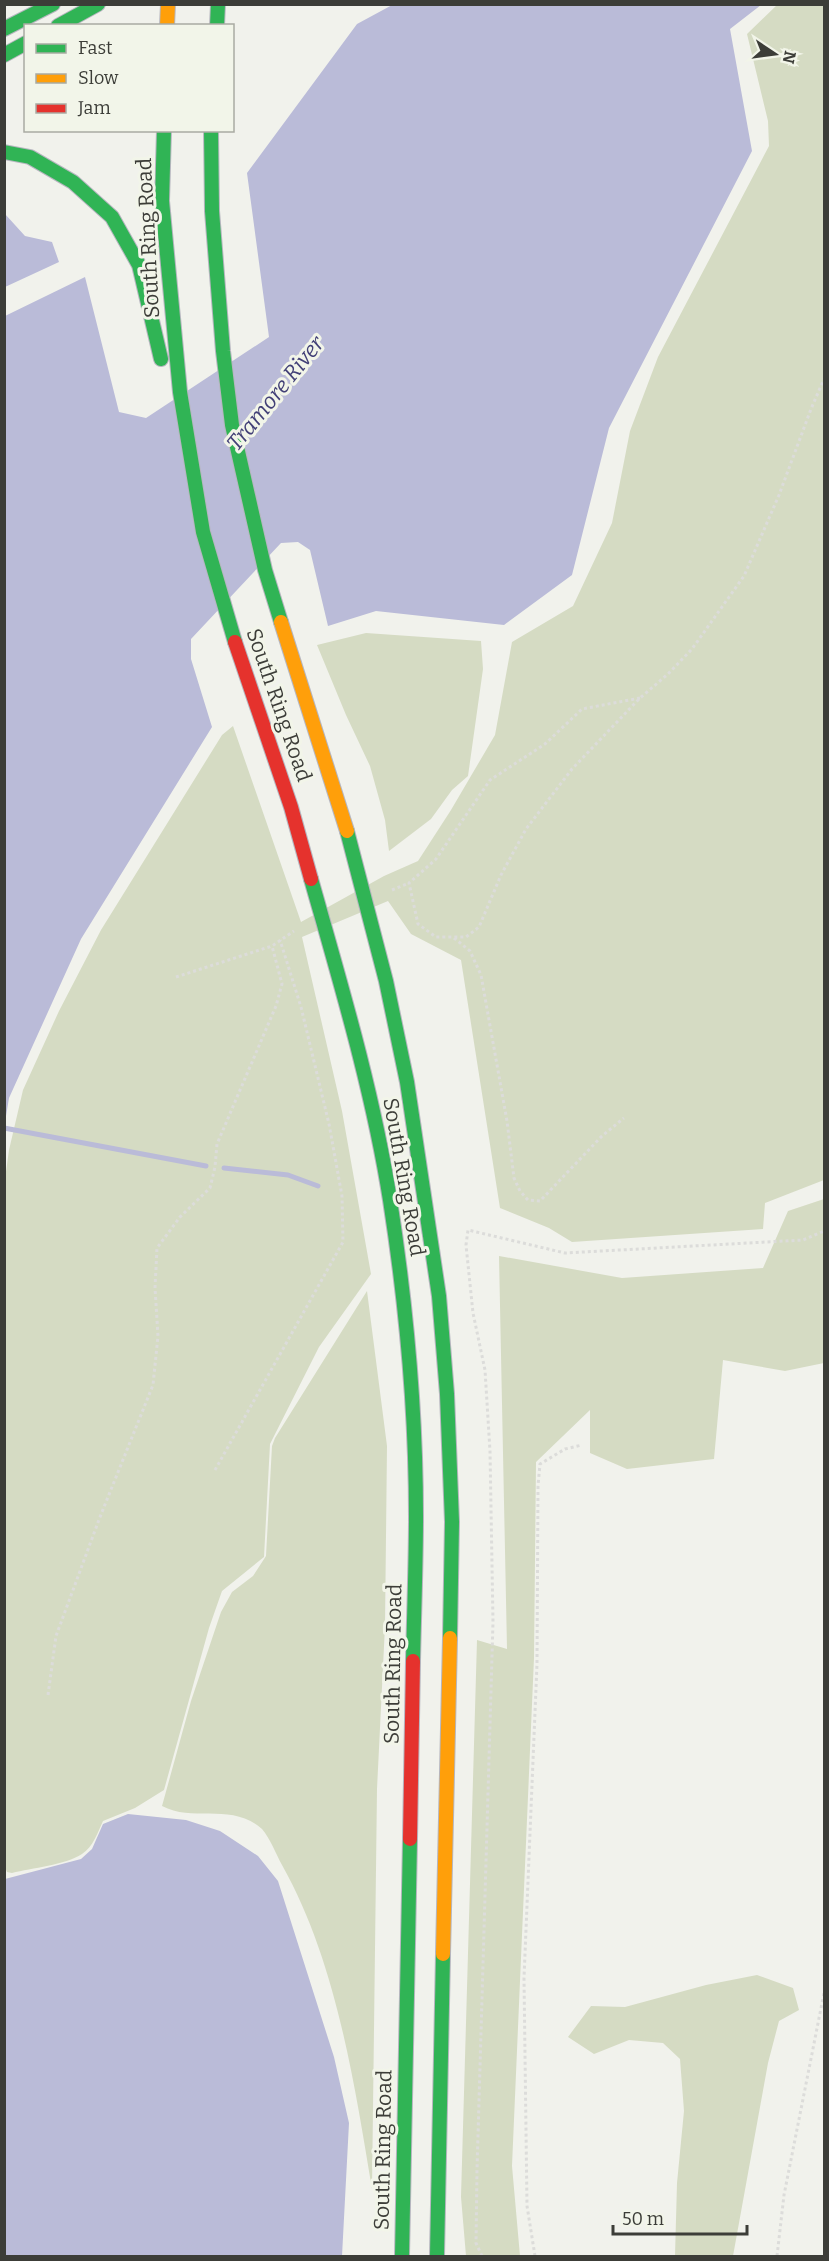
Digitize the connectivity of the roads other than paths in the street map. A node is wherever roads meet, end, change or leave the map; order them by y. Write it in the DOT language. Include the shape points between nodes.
graph roads {
  1 [pos="53,4"];
  2 [pos="98,4"];
  3 [pos="168,4"];
  4 [pos="218,4"];
  5 [pos="62,24"];
  6 [pos="167,24"];
  7 [pos="217,24"];
  8 [pos="4,29"];
  9 [pos="24,44"];
  10 [pos="4,55"];
  11 [pos="164,132"];
  12 [pos="211,132"];
  13 [pos="4,152"];
  14 [pos="190,462"];
  15 [pos="402,2256"];
  16 [pos="437,2256"];
  1 -- 8 [label="highway"];
  2 -- 5 [label="highway"];
  3 -- 6 [label="highway"];
  4 -- 7 [label="highway"];
  9 -- 10 [label="highway"];
  11 -- 14 [label="highway, South Ring Road" via="162,201"];
  12 -- 16 [label="highway, South Ring Road" via="212,211 232,425 265,570 345,829 380,958 407,1082 439,1296 452,1522"];
  13 -- 14 [label="highway" via="30,157 73,182 112,217 139,265 169,403"];
  14 -- 15 [label="highway, South Ring Road" via="203,532 225,611 291,807 369,1095 390,1200 404,1314 416,1515"];
}
